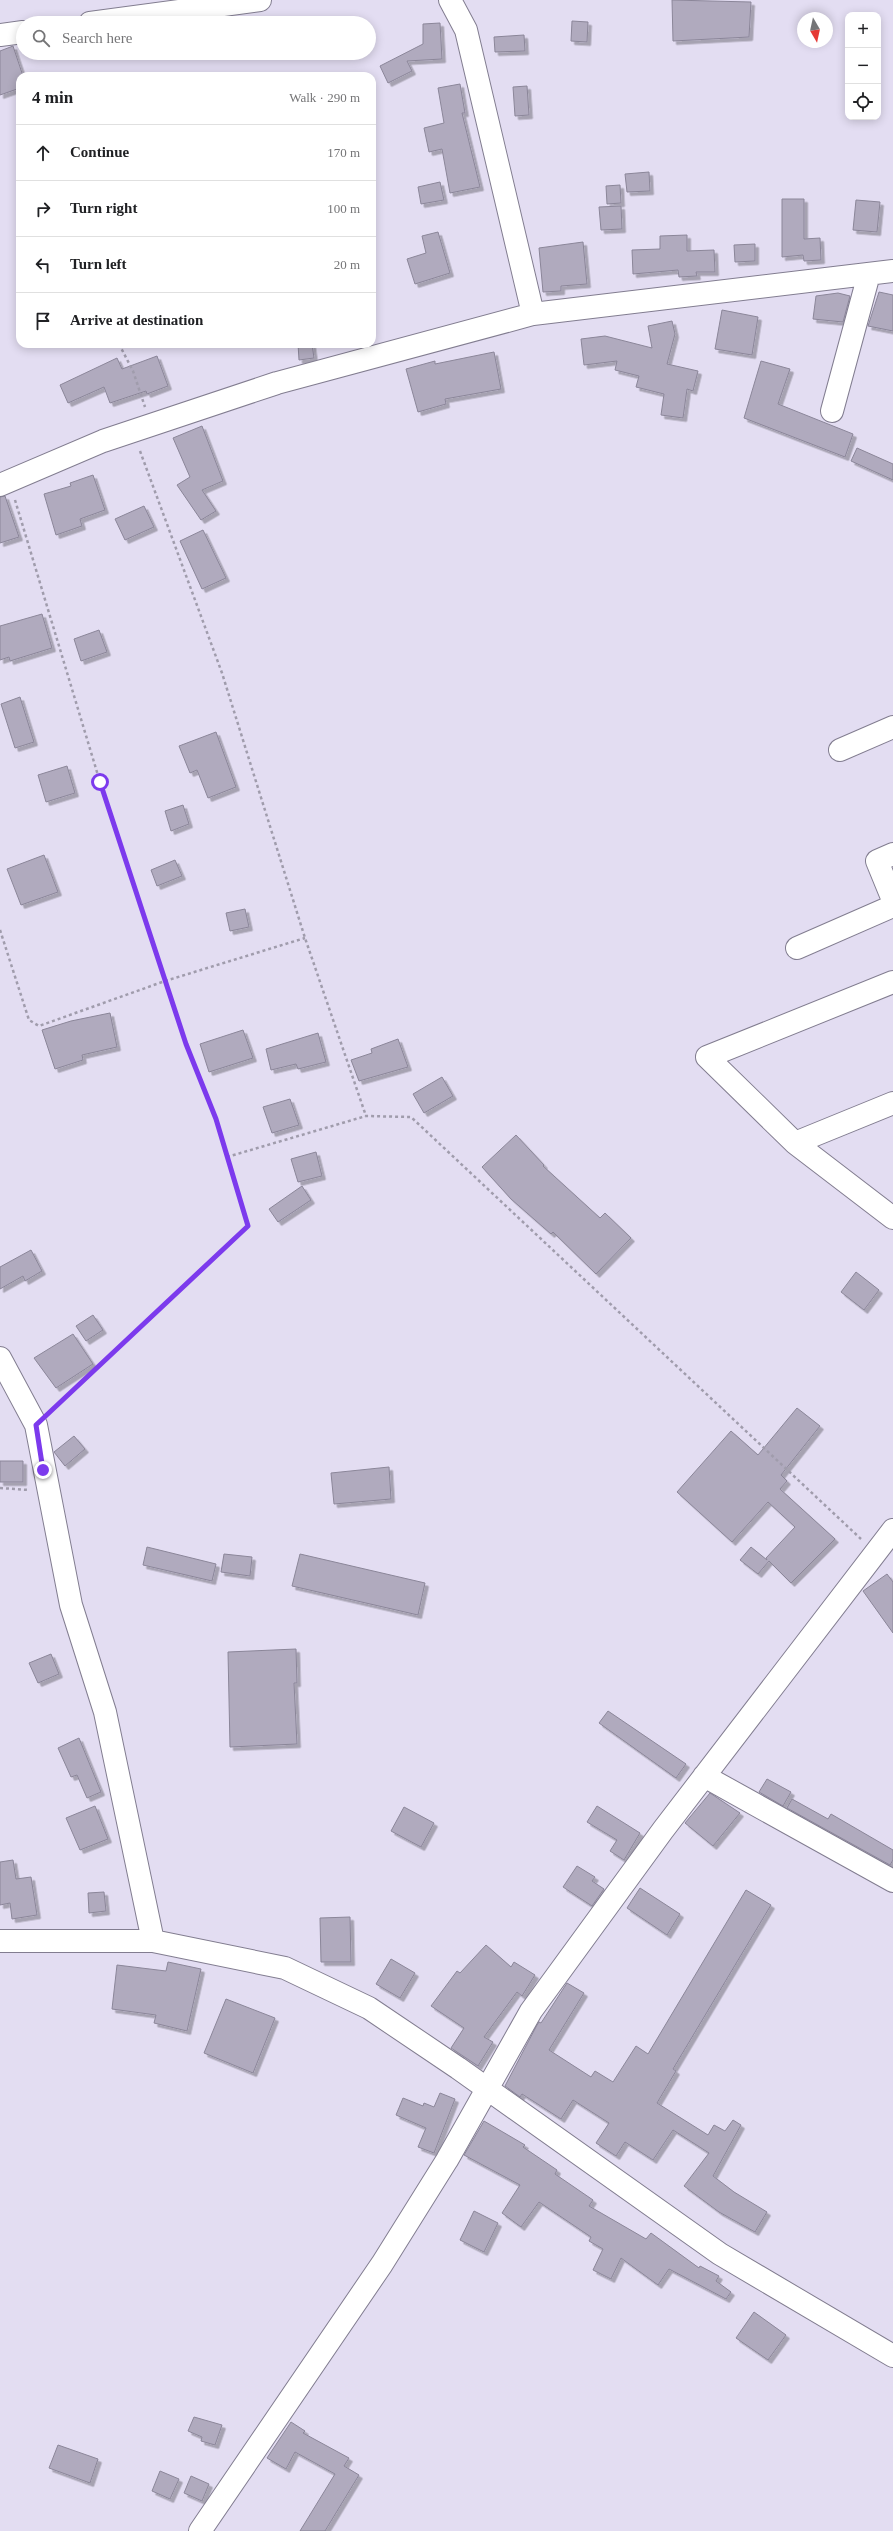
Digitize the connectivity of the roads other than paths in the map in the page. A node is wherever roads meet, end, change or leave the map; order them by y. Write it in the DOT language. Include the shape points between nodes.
graph roads {
  1 [pos="260,0"];
  2 [pos="450,0"];
  3 [pos="142,16"];
  4 [pos="16,33"];
  5 [pos="0,35"];
  6 [pos="893,271"];
  7 [pos="869,274"];
  8 [pos="533,314"];
  9 [pos="832,411"];
  10 [pos="5,483"];
  11 [pos="893,727"];
  12 [pos="840,750"];
  13 [pos="893,854"];
  14 [pos="893,900"];
  15 [pos="893,906"];
  16 [pos="797,948"];
  17 [pos="893,982"];
  18 [pos="893,1103"];
  19 [pos="795,1143"];
  20 [pos="893,1218"];
  21 [pos="0,1358"];
  22 [pos="893,1530"];
  23 [pos="704,1776"];
  24 [pos="893,1881"];
  25 [pos="0,1941"];
  26 [pos="153,1941"];
  27 [pos="487,2088"];
  28 [pos="893,2356"];
  29 [pos="200,2531"];
  1 -- 3 [label="street"];
  2 -- 8 [label="street" via="466,30"];
  4 -- 5 [label="street"];
  6 -- 7 [label="street"];
  7 -- 8 [label="street"];
  7 -- 9 [label="street"];
  8 -- 10 [label="street" via="339,365 141,427"];
  11 -- 12 [label="street"];
  13 -- 14 [label="street" via="877,861"];
  15 -- 16 [label="street"];
  17 -- 19 [label="street" via="707,1057"];
  18 -- 19 [label="street"];
  19 -- 20 [label="street"];
  21 -- 26 [label="street" via="36,1425 71,1605 105,1712"];
  22 -- 23 [label="street"];
  23 -- 24 [label="street"];
  23 -- 27 [label="street" via="531,2011"];
  25 -- 26 [label="street"];
  26 -- 27 [label="street" via="285,1968 369,2008"];
  27 -- 28 [label="street" via="720,2254"];
  27 -- 29 [label="street" via="447,2160 382,2264"];
}
